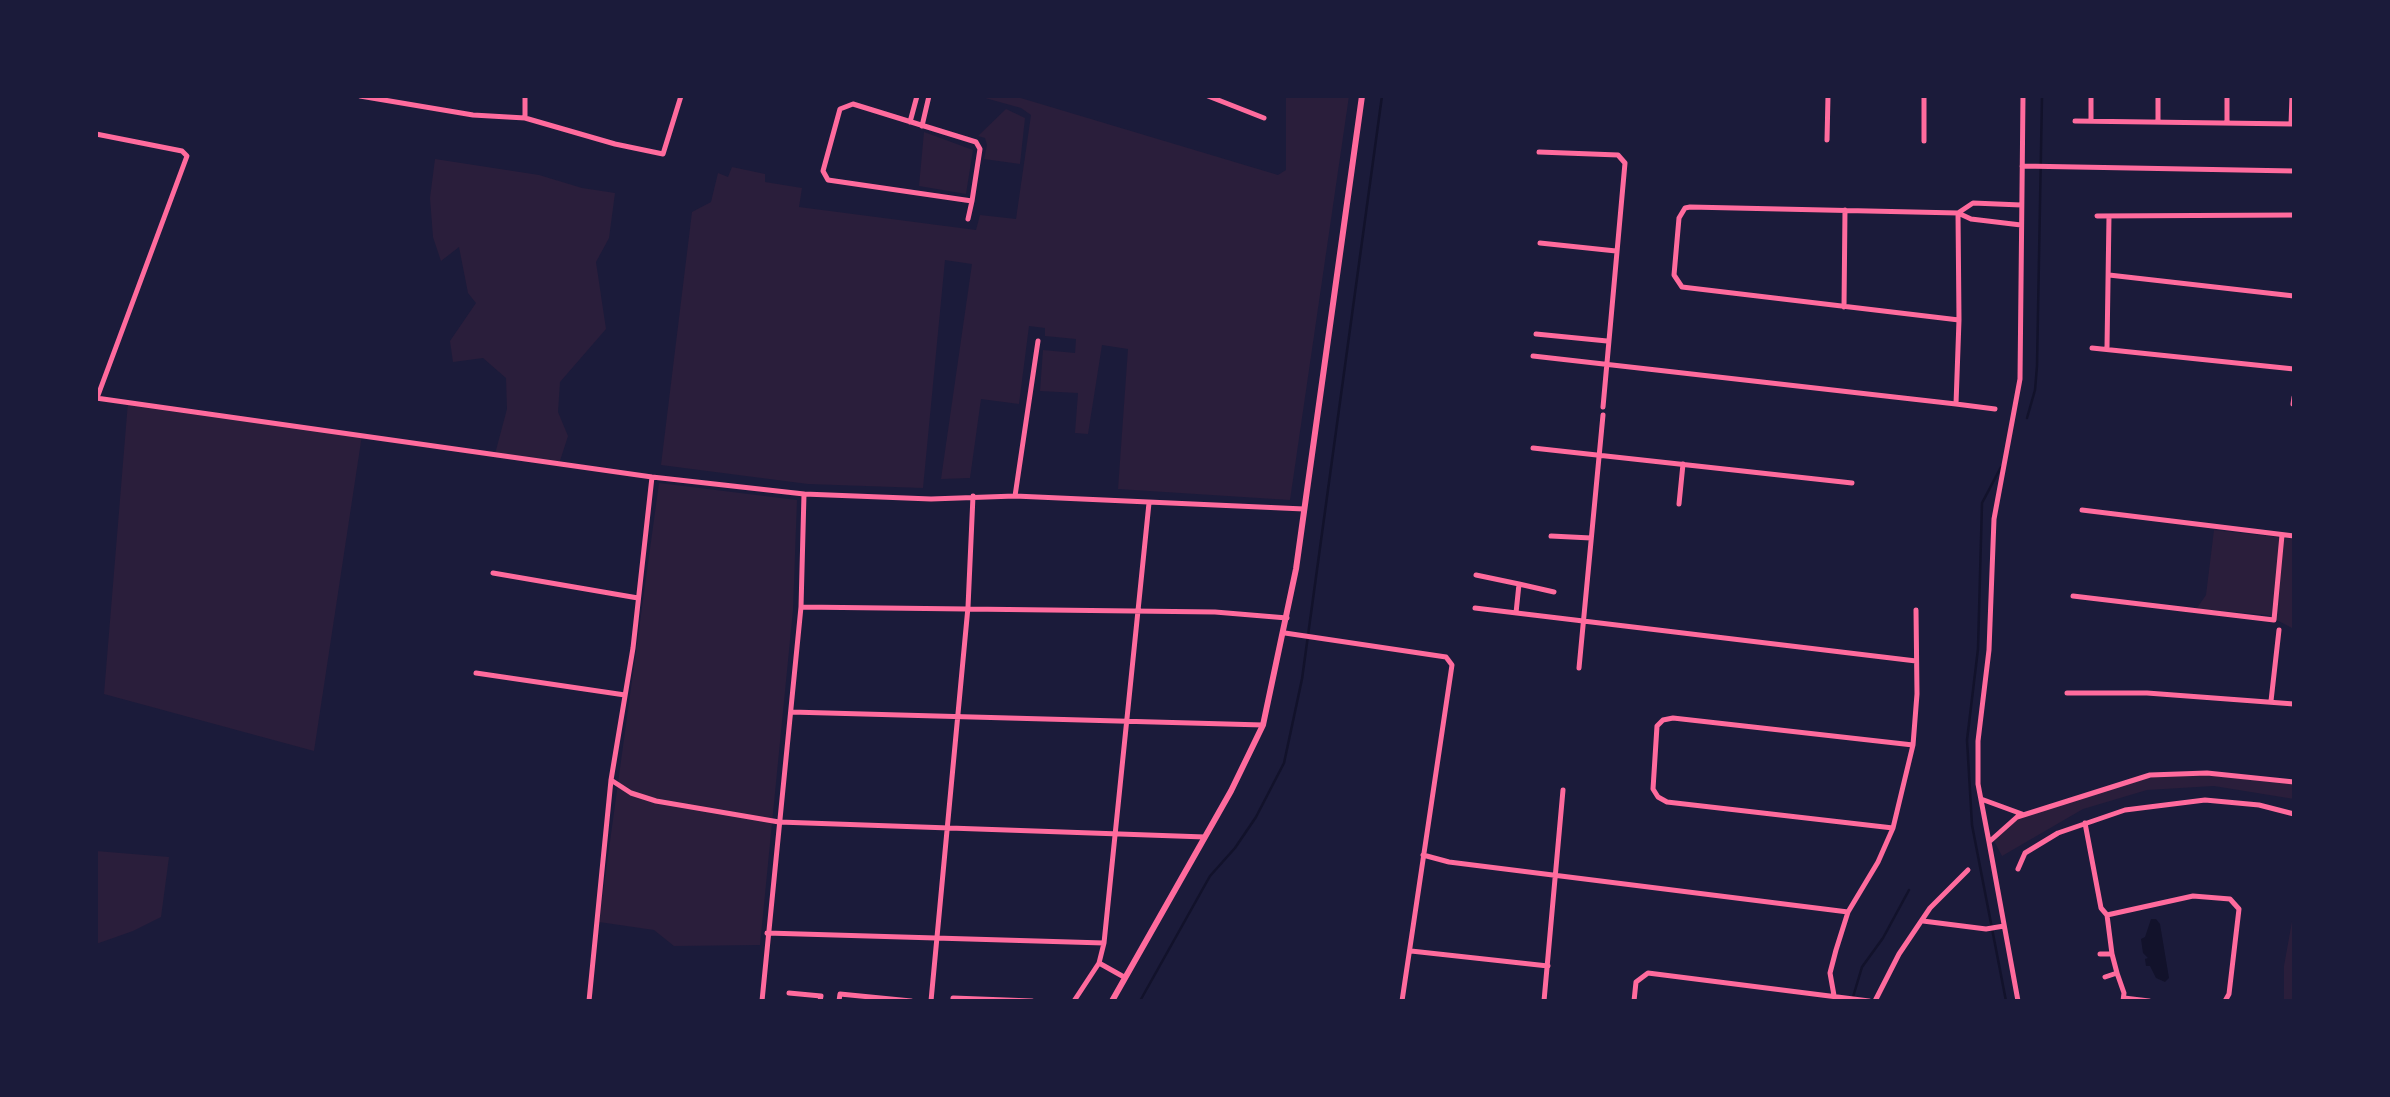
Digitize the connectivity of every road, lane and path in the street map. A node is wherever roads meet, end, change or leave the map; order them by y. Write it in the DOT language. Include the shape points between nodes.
graph roads {
  1 [pos="360,96"];
  2 [pos="525,96"];
  3 [pos="681,96"];
  4 [pos="917,96"];
  5 [pos="929,96"];
  6 [pos="1208,96"];
  7 [pos="1362,96"];
  8 [pos="1828,96"];
  9 [pos="1924,96"];
  10 [pos="2023,96"];
  11 [pos="2091,96"];
  12 [pos="2158,96"];
  13 [pos="2227,96"];
  14 [pos="2292,96"];
  15 [pos="1228,99"];
  16 [pos="525,118"];
  17 [pos="1264,118"];
  18 [pos="2091,119"];
  19 [pos="2075,121"];
  20 [pos="2158,121"];
  21 [pos="910,122"];
  22 [pos="2227,123"];
  23 [pos="2292,124"];
  24 [pos="922,126"];
  25 [pos="96,134"];
  26 [pos="1827,140"];
  27 [pos="1924,141"];
  28 [pos="1539,152"];
  29 [pos="2022,166"];
  30 [pos="2294,171"];
  31 [pos="972,201"];
  32 [pos="2021,205"];
  33 [pos="1845,210"];
  34 [pos="1958,213"];
  35 [pos="2294,215"];
  36 [pos="2097,216"];
  37 [pos="2109,216"];
  38 [pos="968,219"];
  39 [pos="2021,225"];
  40 [pos="1540,243"];
  41 [pos="1616,251"];
  42 [pos="2109,275"];
  43 [pos="2294,296"];
  44 [pos="1844,307"];
  45 [pos="1959,320"];
  46 [pos="1536,334"];
  47 [pos="1038,341"];
  48 [pos="1607,341"];
  49 [pos="2106,347"];
  50 [pos="2092,348"];
  51 [pos="1533,356"];
  52 [pos="1606,364"];
  53 [pos="2294,369"];
  54 [pos="97,398"];
  55 [pos="1956,404"];
  56 [pos="1603,407"];
  57 [pos="1995,409"];
  58 [pos="1603,415"];
  59 [pos="1533,448"];
  60 [pos="1598,455"];
  61 [pos="1683,464"];
  62 [pos="652,477"];
  63 [pos="1852,483"];
  64 [pos="804,494"];
  65 [pos="972,496"];
  66 [pos="1015,496"];
  67 [pos="1149,503"];
  68 [pos="1679,504"];
  69 [pos="1304,509"];
  70 [pos="2082,510"];
  71 [pos="2282,535"];
  72 [pos="1551,536"];
  73 [pos="2294,536"];
  74 [pos="1591,538"];
  75 [pos="493,573"];
  76 [pos="1476,575"];
  77 [pos="1519,584"];
  78 [pos="1554,592"];
  79 [pos="2073,596"];
  80 [pos="638,598"];
  81 [pos="801,607"];
  82 [pos="968,607"];
  83 [pos="1475,608"];
  84 [pos="1916,610"];
  85 [pos="1139,611"];
  86 [pos="1516,613"];
  87 [pos="1288,618"];
  88 [pos="1584,622"];
  89 [pos="2279,630"];
  90 [pos="1285,632"];
  91 [pos="1916,661"];
  92 [pos="1579,668"];
  93 [pos="476,673"];
  94 [pos="2067,693"];
  95 [pos="625,695"];
  96 [pos="2271,701"];
  97 [pos="2294,705"];
  98 [pos="791,712"];
  99 [pos="958,717"];
  100 [pos="1124,723"];
  101 [pos="1263,725"];
  102 [pos="1913,745"];
  103 [pos="611,780"];
  104 [pos="2294,782"];
  105 [pos="1563,790"];
  106 [pos="1981,799"];
  107 [pos="2022,814"];
  108 [pos="2294,814"];
  109 [pos="779,822"];
  110 [pos="2085,822"];
  111 [pos="945,827"];
  112 [pos="1893,828"];
  113 [pos="1113,833"];
  114 [pos="1205,837"];
  115 [pos="1989,842"];
  116 [pos="1423,855"];
  117 [pos="2018,869"];
  118 [pos="1968,870"];
  119 [pos="1555,874"];
  120 [pos="1848,912"];
  121 [pos="2107,915"];
  122 [pos="1923,921"];
  123 [pos="2004,926"];
  124 [pos="767,933"];
  125 [pos="938,940"];
  126 [pos="1104,943"];
  127 [pos="1411,951"];
  128 [pos="2100,954"];
  129 [pos="2112,954"];
  130 [pos="1099,963"];
  131 [pos="1548,966"];
  132 [pos="2117,973"];
  133 [pos="1125,977"];
  134 [pos="2105,977"];
  135 [pos="789,993"];
  136 [pos="1835,999"];
  137 [pos="2124,999"];
  138 [pos="589,1001"];
  139 [pos="762,1001"];
  140 [pos="820,1001"];
  141 [pos="839,1001"];
  142 [pos="911,1001"];
  143 [pos="931,1001"];
  144 [pos="953,1001"];
  145 [pos="1032,1001"];
  146 [pos="1074,1001"];
  147 [pos="1112,1001"];
  148 [pos="1402,1001"];
  149 [pos="1544,1001"];
  150 [pos="1634,1001"];
  151 [pos="1869,1001"];
  152 [pos="1875,1001"];
  153 [pos="2018,1001"];
  154 [pos="2149,1001"];
  155 [pos="2225,1001"];
  1 -- 16 [label="street" via="473,115"];
  2 -- 16 [label="street"];
  3 -- 16 [label="street" via="663,154"];
  4 -- 21 [label="street"];
  5 -- 24 [label="street"];
  6 -- 15 [label="street"];
  7 -- 69 [label="street"];
  8 -- 26 [label="street"];
  9 -- 27 [label="street"];
  10 -- 29 [label="street"];
  11 -- 18 [label="street"];
  12 -- 20 [label="street"];
  13 -- 22 [label="street"];
  14 -- 23 [label="street"];
  15 -- 17 [label="street"];
  18 -- 19 [label="street"];
  18 -- 20 [label="street"];
  20 -- 22 [label="street"];
  21 -- 24 [label="street"];
  21 -- 31 [label="street" via="853,104 844,106 825,177"];
  22 -- 23 [label="street"];
  24 -- 31 [label="street" via="979,145"];
  25 -- 54 [label="street" via="187,156"];
  28 -- 41 [label="street" via="1623,158"];
  29 -- 30 [label="street"];
  29 -- 32 [label="street"];
  31 -- 38 [label="street"];
  32 -- 34 [label="street" via="1973,203"];
  32 -- 39 [label="street"];
  33 -- 34 [label="street"];
  33 -- 44 [label="street"];
  33 -- 44 [label="street" via="1684,205 1674,275 1682,286"];
  34 -- 39 [label="street"];
  34 -- 45 [label="street"];
  35 -- 37 [label="street"];
  36 -- 37 [label="street"];
  37 -- 42 [label="street"];
  39 -- 106 [label="street" via="2020,379 1994,519 1989,650 1978,741"];
  40 -- 41 [label="street"];
  41 -- 48 [label="street"];
  42 -- 43 [label="street"];
  42 -- 49 [label="street"];
  44 -- 45 [label="street"];
  45 -- 55 [label="street"];
  46 -- 48 [label="street"];
  47 -- 66 [label="street"];
  48 -- 52 [label="street"];
  49 -- 50 [label="street"];
  49 -- 53 [label="street"];
  51 -- 52 [label="street"];
  52 -- 55 [label="street"];
  52 -- 56 [label="street"];
  54 -- 62 [label="street"];
  55 -- 57 [label="street"];
  58 -- 60 [label="street"];
  59 -- 60 [label="street"];
  60 -- 61 [label="street"];
  60 -- 74 [label="street"];
  61 -- 63 [label="street"];
  61 -- 68 [label="street"];
  62 -- 64 [label="street"];
  62 -- 80 [label="street"];
  64 -- 65 [label="street"];
  64 -- 81 [label="street"];
  65 -- 66 [label="street"];
  65 -- 82 [label="street"];
  66 -- 67 [label="street"];
  67 -- 69 [label="street"];
  67 -- 85 [label="street"];
  69 -- 87 [label="street"];
  70 -- 71 [label="street"];
  71 -- 73 [label="street"];
  71 -- 79 [label="street" via="2274,620"];
  72 -- 74 [label="street"];
  74 -- 88 [label="street"];
  75 -- 80 [label="street"];
  76 -- 77 [label="street"];
  77 -- 78 [label="street"];
  77 -- 86 [label="street"];
  80 -- 95 [label="street"];
  81 -- 82 [label="street"];
  81 -- 98 [label="street"];
  82 -- 85 [label="street"];
  82 -- 99 [label="street"];
  83 -- 86 [label="street"];
  84 -- 91 [label="street"];
  85 -- 87 [label="street"];
  85 -- 100 [label="street"];
  86 -- 88 [label="street"];
  87 -- 90 [label="street"];
  88 -- 91 [label="street"];
  88 -- 92 [label="street"];
  89 -- 96 [label="street"];
  90 -- 101 [label="street"];
  90 -- 116 [label="street" via="1450,660"];
  91 -- 102 [label="street"];
  93 -- 95 [label="street"];
  94 -- 96 [label="street" via="2147,692"];
  95 -- 103 [label="street"];
  96 -- 97 [label="street"];
  98 -- 99 [label="street"];
  98 -- 109 [label="street"];
  99 -- 100 [label="street"];
  99 -- 111 [label="street"];
  100 -- 101 [label="street"];
  100 -- 113 [label="street"];
  101 -- 114 [label="street"];
  102 -- 112 [label="street"];
  102 -- 112 [label="street" via="1673,718 1657,726 1653,789 1667,802"];
  103 -- 109 [label="street" via="656,801"];
  103 -- 138 [label="street"];
  104 -- 107 [label="street" via="2207,773 2150,775"];
  105 -- 119 [label="street"];
  106 -- 107 [label="street"];
  106 -- 115 [label="street"];
  107 -- 115 [label="street"];
  108 -- 110 [label="street" via="2205,800 2125,810"];
  109 -- 111 [label="street"];
  109 -- 124 [label="street"];
  110 -- 117 [label="street" via="2036,845 2025,853"];
  110 -- 121 [label="street" via="2101,908"];
  111 -- 113 [label="street"];
  111 -- 125 [label="street"];
  112 -- 120 [label="street"];
  113 -- 114 [label="street"];
  113 -- 126 [label="street"];
  114 -- 133 [label="street"];
  115 -- 123 [label="street"];
  116 -- 119 [label="street"];
  116 -- 127 [label="street"];
  118 -- 122 [label="street"];
  119 -- 120 [label="street"];
  119 -- 131 [label="street"];
  120 -- 136 [label="street" via="1830,973"];
  121 -- 129 [label="street"];
  121 -- 155 [label="street" via="2178,897 2230,898 2239,909"];
  122 -- 123 [label="street" via="1986,929"];
  122 -- 152 [label="street" via="1899,954"];
  123 -- 153 [label="street"];
  124 -- 125 [label="street"];
  124 -- 139 [label="street"];
  125 -- 126 [label="street"];
  125 -- 143 [label="street"];
  126 -- 130 [label="street"];
  127 -- 131 [label="street"];
  127 -- 148 [label="street"];
  128 -- 129 [label="street"];
  129 -- 132 [label="street"];
  130 -- 133 [label="street"];
  130 -- 146 [label="street"];
  131 -- 149 [label="street"];
  132 -- 134 [label="street"];
  132 -- 137 [label="street"];
  133 -- 147 [label="street"];
  135 -- 140 [label="street" via="821,996"];
  136 -- 150 [label="street" via="1648,973 1636,982"];
  136 -- 151 [label="street"];
  137 -- 154 [label="street"];
  141 -- 142 [label="street" via="840,993"];
  144 -- 145 [label="street"];
}
